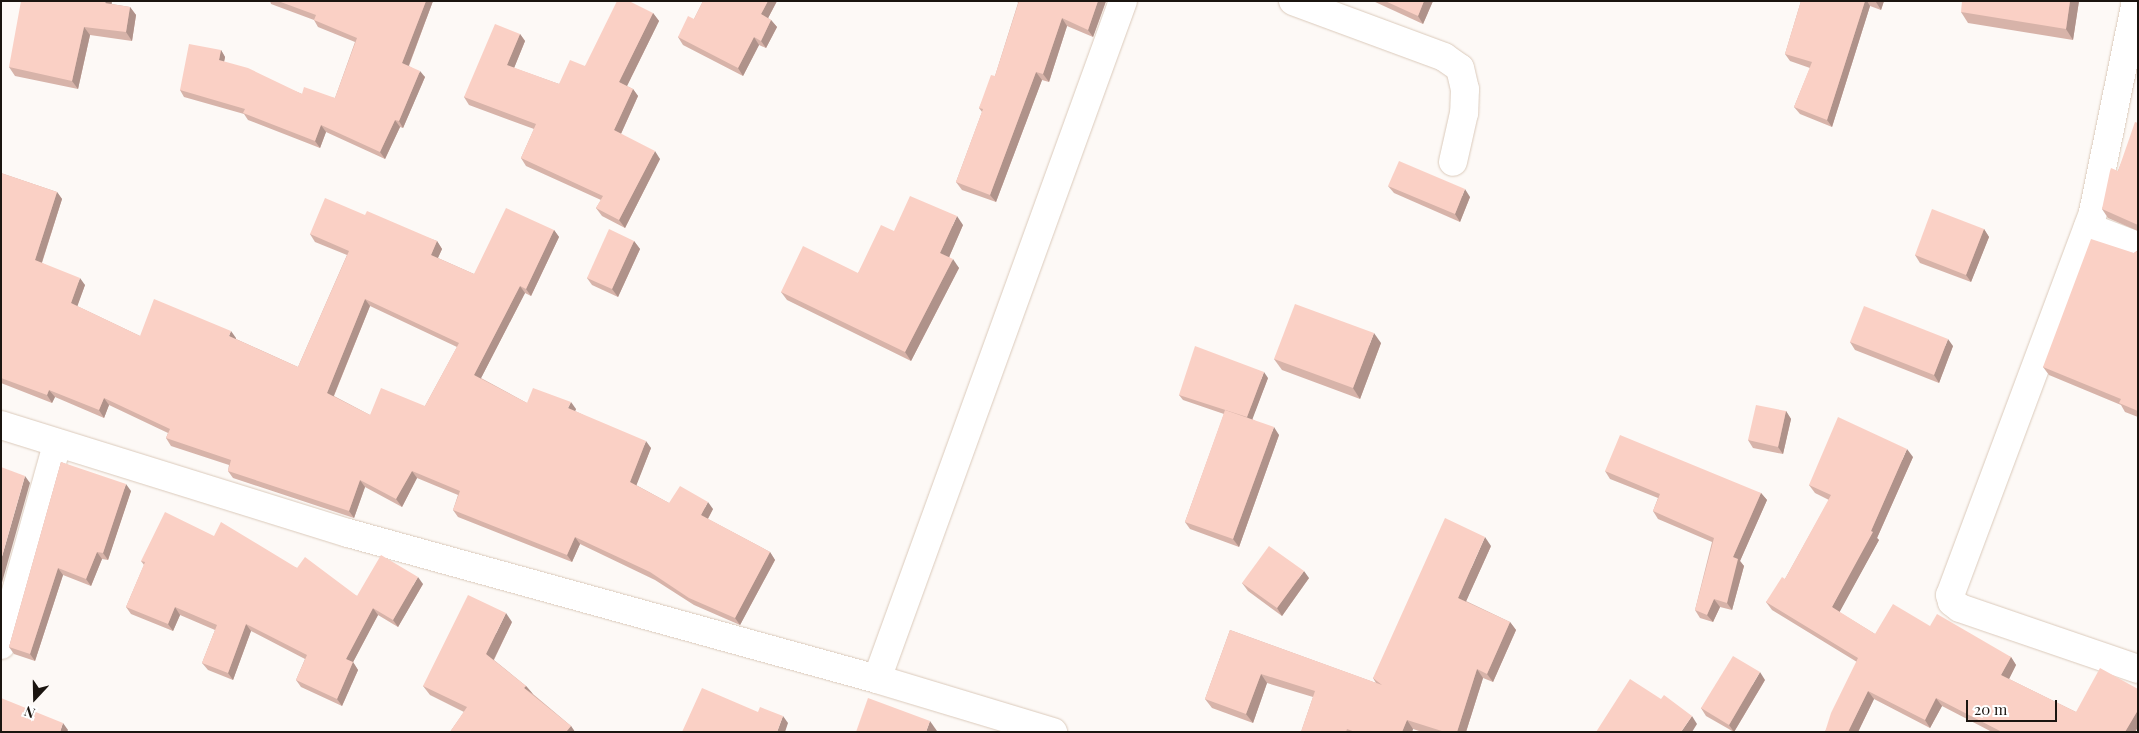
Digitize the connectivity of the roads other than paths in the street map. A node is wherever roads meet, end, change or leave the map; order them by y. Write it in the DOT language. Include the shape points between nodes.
graph roads {
  1 [pos="1123,1"];
  2 [pos="1293,1"];
  3 [pos="2136,1"];
  4 [pos="1453,162"];
  5 [pos="2088,227"];
  6 [pos="2138,246"];
  7 [pos="1,425"];
  8 [pos="57,444"];
  9 [pos="1,645"];
  10 [pos="2138,669"];
  11 [pos="877,679"];
  12 [pos="1053,732"];
  1 -- 11 [label="street"];
  2 -- 4 [label="street" via="1444,57 1460,68 1465,89 1464,113"];
  3 -- 5 [label="street"];
  5 -- 6 [label="street"];
  5 -- 10 [label="street" via="1956,572 1950,598 1960,608 2017,630"];
  7 -- 8 [label="street"];
  8 -- 9 [label="street"];
  8 -- 11 [label="street" via="348,533"];
  11 -- 12 [label="street"];
}
